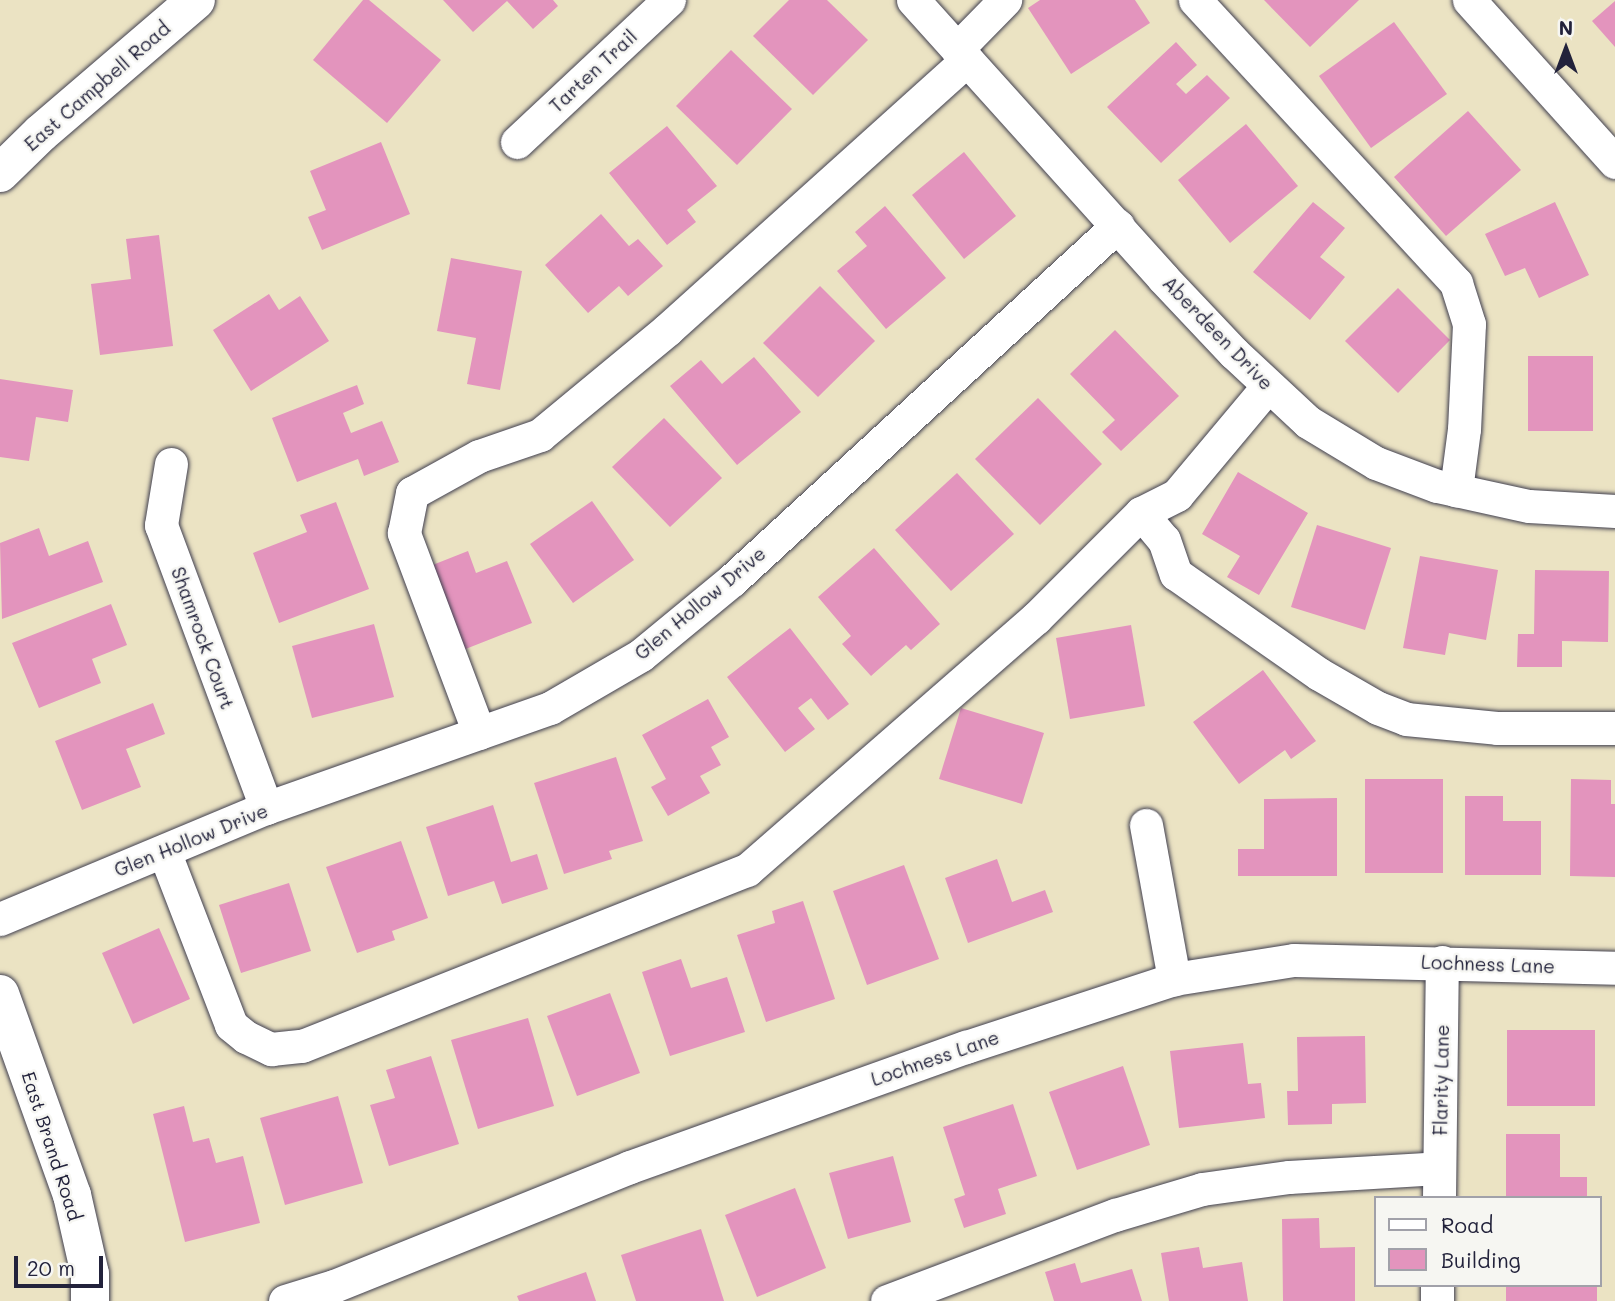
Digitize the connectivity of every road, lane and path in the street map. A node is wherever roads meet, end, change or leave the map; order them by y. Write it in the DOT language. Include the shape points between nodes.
graph roads {
  1 [pos="195,0"];
  2 [pos="669,0"];
  3 [pos="913,0"];
  4 [pos="1005,0"];
  5 [pos="1195,0"];
  6 [pos="1469,0"];
  7 [pos="962,54"];
  8 [pos="517,142"];
  9 [pos="1615,162"];
  10 [pos="0,173"];
  11 [pos="1118,225"];
  12 [pos="1268,386"];
  13 [pos="171,464"];
  14 [pos="1456,490"];
  15 [pos="1615,511"];
  16 [pos="1140,513"];
  17 [pos="1615,727"];
  18 [pos="479,733"];
  19 [pos="266,808"];
  20 [pos="1146,825"];
  21 [pos="164,851"];
  22 [pos="0,919"];
  23 [pos="1443,962"];
  24 [pos="1615,968"];
  25 [pos="1174,979"];
  26 [pos="0,994"];
  27 [pos="1439,1183"];
  28 [pos="335,1294"];
  29 [pos="90,1301"];
  30 [pos="285,1301"];
  31 [pos="887,1301"];
  1 -- 10 [label="main road, East Campbell Road"];
  2 -- 8 [label="street, Tarten Trail"];
  3 -- 7 [label="street, Aberdeen Drive"];
  4 -- 7 [label="street"];
  5 -- 14 [label="street" via="1456,283 1469,324 1469,354"];
  6 -- 9 [label="street"];
  7 -- 11 [label="street, Aberdeen Drive"];
  7 -- 18 [label="street" via="668,328 540,435 479,456 412,493 404,533"];
  11 -- 12 [label="street, Aberdeen Drive"];
  11 -- 18 [label="street, Glen Hollow Drive" via="732,580 641,656 551,708"];
  12 -- 14 [label="street, Aberdeen Drive" via="1308,422 1376,463"];
  12 -- 16 [label="street" via="1177,495"];
  13 -- 19 [label="street, Shamrock Court" via="161,526"];
  14 -- 15 [label="street, Aberdeen Drive" via="1530,506"];
  16 -- 17 [label="street" via="1164,540 1176,574 1320,674 1378,708 1406,719 1497,728"];
  16 -- 21 [label="street" via="1035,618 747,870 302,1046 271,1049 231,1025"];
  18 -- 19 [label="street, Glen Hollow Drive"];
  19 -- 21 [label="street, Glen Hollow Drive"];
  20 -- 25 [label="street"];
  21 -- 22 [label="street, Glen Hollow Drive"];
  23 -- 24 [label="street, Lochness Lane"];
  23 -- 25 [label="street, Lochness Lane" via="1294,960"];
  23 -- 27 [label="street, Flarity Lane"];
  25 -- 28 [label="street, Lochness Lane" via="966,1047 630,1167"];
  26 -- 29 [label="main road, East Brand Road" via="72,1195 90,1274"];
  27 -- 31 [label="street" via="1289,1177 1202,1189 1115,1215"];
  28 -- 30 [label="street, Lochness Lane"];
}
